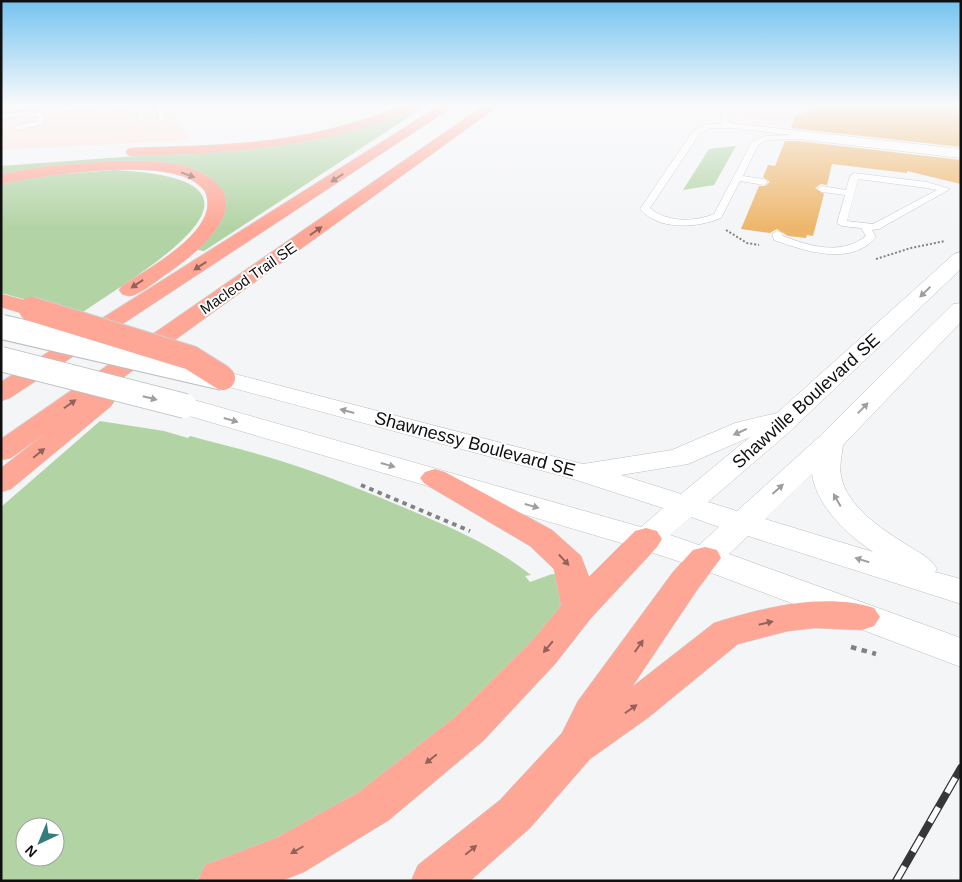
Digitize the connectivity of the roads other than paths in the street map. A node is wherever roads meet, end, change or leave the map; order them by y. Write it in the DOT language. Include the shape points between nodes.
graph roads {
  1 [pos="249,145"];
  2 [pos="387,145"];
  3 [pos="437,145"];
  4 [pos="688,145"];
  5 [pos="754,145"];
  6 [pos="871,145"];
  7 [pos="915,145"];
  8 [pos="961,150"];
  9 [pos="961,156"];
  10 [pos="31,159"];
  11 [pos="738,178"];
  12 [pos="1,179"];
  13 [pos="764,182"];
  14 [pos="822,189"];
  15 [pos="851,193"];
  16 [pos="865,226"];
  17 [pos="777,234"];
  18 [pos="961,258"];
  19 [pos="1,300"];
  20 [pos="961,309"];
  21 [pos="2,327"];
  22 [pos="176,330"];
  23 [pos="1,359"];
  24 [pos="223,378"];
  25 [pos="1,379"];
  26 [pos="1,393"];
  27 [pos="786,419"];
  28 [pos="829,443"];
  29 [pos="1,452"];
  30 [pos="580,472"];
  31 [pos="435,478"];
  32 [pos="1,483"];
  33 [pos="688,505"];
  34 [pos="742,522"];
  35 [pos="646,539"];
  36 [pos="705,558"];
  37 [pos="952,588"];
  38 [pos="579,610"];
  39 [pos="862,616"];
  40 [pos="961,653"];
  41 [pos="576,746"];
  42 [pos="221,881"];
  43 [pos="434,881"];
  1 -- 10 [label="highway"];
  2 -- 26 [label="highway, Macleod Trail SE, one-way"];
  22 -- 3 [label="highway, Macleod Trail SE, one-way"];
  4 -- 11 [label="lane" via="645,209 652,215 690,222 712,220 721,213"];
  5 -- 11 [label="lane"];
  6 -- 9 [label="lane"];
  7 -- 8 [label="lane"];
  11 -- 13 [label="lane"];
  12 -- 25 [label="highway, one-way" via="84,166 150,166 181,172 202,181 218,196 208,227 179,255"];
  14 -- 15 [label="lane"];
  15 -- 16 [label="lane" via="842,223"];
  15 -- 16 [label="lane" via="854,176 946,189 875,227"];
  16 -- 17 [label="lane" via="871,237 864,245 848,250 808,247 778,238"];
  18 -- 27 [label="main road, Shawville Boulevard SE, one-way"];
  19 -- 24 [label="highway, bridge" via="191,358"];
  28 -- 20 [label="main road, one-way"];
  21 -- 24 [label="main road, Shawnessy Boulevard SE, bridge"];
  29 -- 22 [label="highway, Macleod Trail SE, one-way"];
  32 -- 22 [label="highway, one-way" via="174,344"];
  23 -- 31 [label="main road, one-way, bridge" via="184,406"];
  30 -- 24 [label="main road, Shawnessy Boulevard SE, one-way"];
  27 -- 30 [label="main road, one-way" via="745,429 678,458"];
  27 -- 33 [label="main road, Shawville Boulevard SE"];
  34 -- 28 [label="main road, one-way"];
  37 -- 28 [label="main road, one-way" via="880,542 846,513 836,501 827,476"];
  30 -- 33 [label="main road, Shawnessy Boulevard SE"];
  31 -- 35 [label="main road, one-way"];
  31 -- 38 [label="highway, one-way" via="541,538 569,564"];
  33 -- 34 [label="main road, Shawnessy Boulevard SE"];
  33 -- 35 [label="main road, Shawville Boulevard SE"];
  34 -- 36 [label="main road"];
  37 -- 34 [label="main road, Shawnessy Boulevard SE, one-way"];
  35 -- 36 [label="main road"];
  35 -- 38 [label="highway"];
  36 -- 39 [label="main road"];
  41 -- 36 [label="highway, one-way" via="592,713 685,581"];
  38 -- 42 [label="highway, one-way" via="542,654 469,729 374,806 288,856"];
  39 -- 40 [label="main road"];
  41 -- 39 [label="highway, one-way" via="635,706 727,632 788,618"];
  43 -- 41 [label="highway, one-way" via="515,814"];
}
